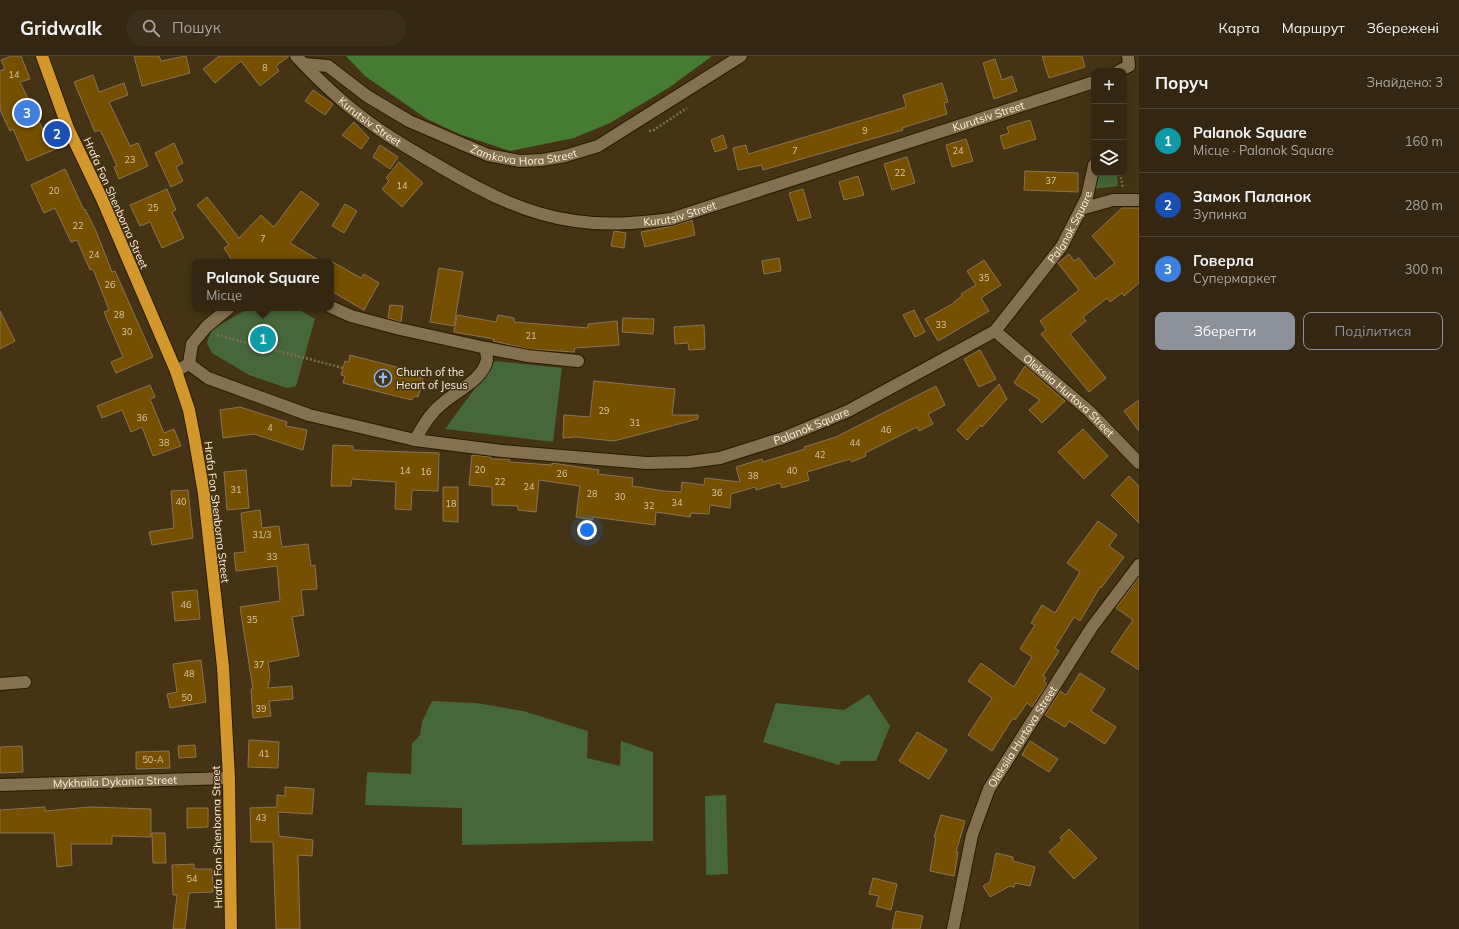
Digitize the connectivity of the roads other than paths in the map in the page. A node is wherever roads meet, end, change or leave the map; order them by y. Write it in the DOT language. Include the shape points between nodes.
graph roads {
  1 [pos="42,56"];
  2 [pos="741,56"];
  3 [pos="1128,56"];
  4 [pos="300,60"];
  5 [pos="1125,68"];
  6 [pos="1091,84"];
  7 [pos="1092,176"];
  8 [pos="1139,200"];
  9 [pos="1081,209"];
  10 [pos="334,308"];
  11 [pos="226,311"];
  12 [pos="995,331"];
  13 [pos="486,348"];
  14 [pos="578,361"];
  15 [pos="189,364"];
  16 [pos="176,371"];
  17 [pos="415,440"];
  18 [pos="1139,463"];
  19 [pos="1139,565"];
  20 [pos="24,682"];
  21 [pos="0,684"];
  22 [pos="229,778"];
  23 [pos="0,785"];
  24 [pos="231,929"];
  25 [pos="953,929"];
  1 -- 16 [label="highway, Hrafa Fon Shenborna Street" via="68,128 102,199"];
  2 -- 4 [label="street, Zamkova Hora Street" via="598,146 565,156 520,161 488,155 409,121 367,96 328,66"];
  3 -- 5 [label="street" via="1129,66"];
  4 -- 6 [label="street, Kurutsiv Street" via="339,98 379,129 486,194 516,206 574,221 628,225 671,219"];
  7 -- 9 [label="street, Palanok Square" via="1087,197"];
  8 -- 9 [label="street" via="1113,200"];
  9 -- 12 [label="street, Palanok Square" via="1062,246"];
  10 -- 13 [label="street" via="351,316 400,329"];
  11 -- 15 [label="street" via="192,344"];
  12 -- 17 [label="street, Palanok Square" via="848,411 784,438 720,458 646,464"];
  12 -- 18 [label="street, Oleksiia Hurtova Street" via="1089,410"];
  13 -- 14 [label="street" via="528,356"];
  13 -- 17 [label="street" via="487,360 481,372 426,420"];
  15 -- 16 [label="street"];
  15 -- 17 [label="street, Palanok Square" via="208,378 309,415"];
  16 -- 22 [label="highway, Hrafa Fon Shenborna Street" via="189,410 204,494 223,667"];
  19 -- 25 [label="street, Oleksiia Hurtova Street" via="1092,626 989,789 972,835"];
  20 -- 21 [label="street"];
  22 -- 23 [label="street, Mykhaila Dykania Street"];
  22 -- 24 [label="highway, Hrafa Fon Shenborna Street"];
}
